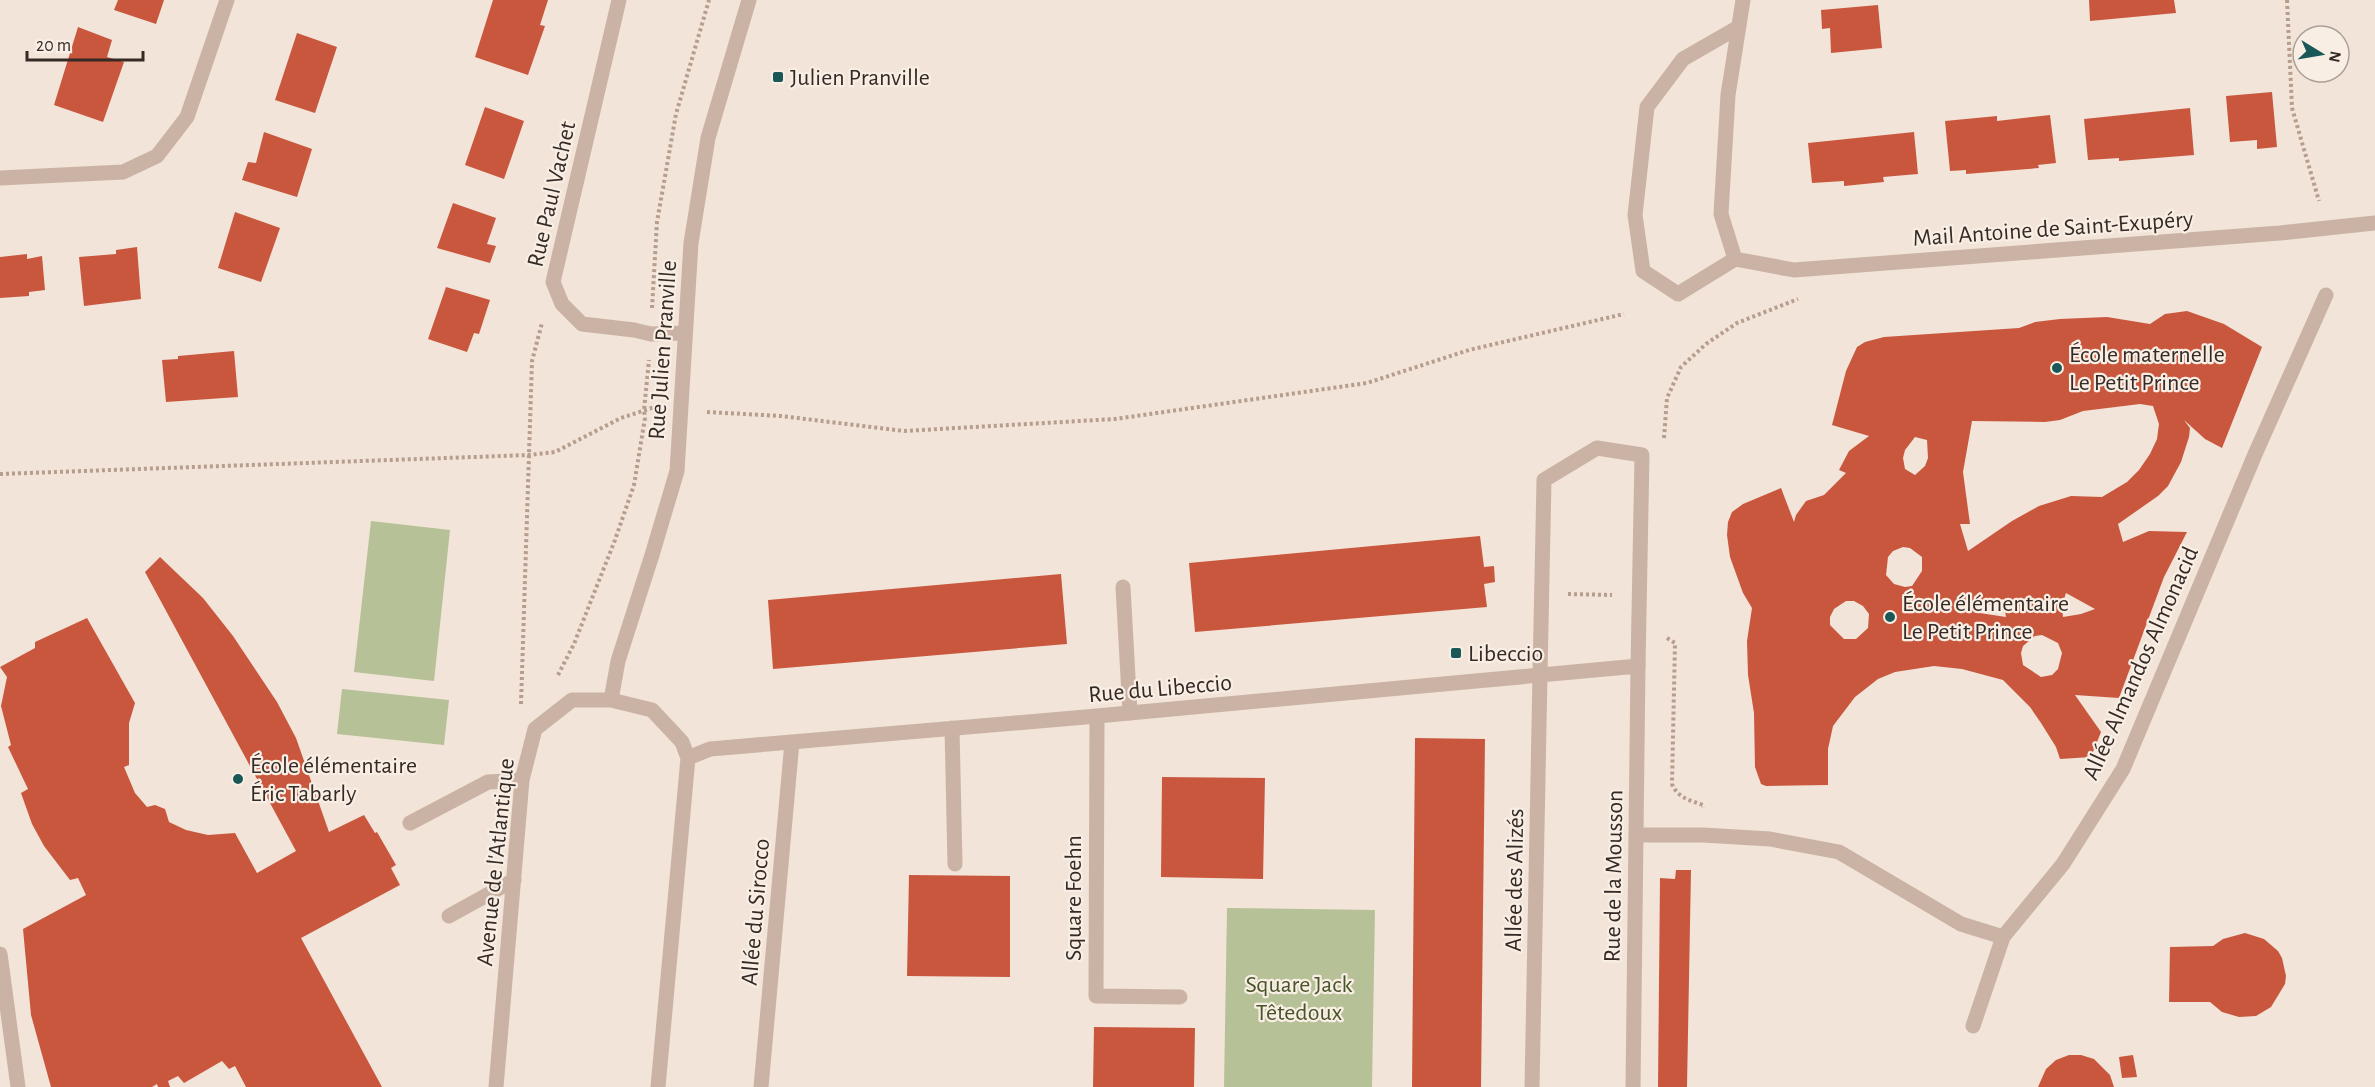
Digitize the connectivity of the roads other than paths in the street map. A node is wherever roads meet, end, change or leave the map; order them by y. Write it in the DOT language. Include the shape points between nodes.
graph roads {
  1 [pos="227,0"];
  2 [pos="619,0"];
  3 [pos="749,0"];
  4 [pos="1743,0"];
  5 [pos="1737,28"];
  6 [pos="0,178"];
  7 [pos="2375,223"];
  8 [pos="1735,259"];
  9 [pos="2326,295"];
  10 [pos="685,333"];
  11 [pos="1122,587"];
  12 [pos="1541,593"];
  13 [pos="1638,666"];
  14 [pos="1540,674"];
  15 [pos="611,700"];
  16 [pos="1130,713"];
  17 [pos="1097,716"];
  18 [pos="952,728"];
  19 [pos="792,742"];
  20 [pos="688,758"];
  21 [pos="522,780"];
  22 [pos="411,823"];
  23 [pos="1636,835"];
  24 [pos="955,864"];
  25 [pos="514,880"];
  26 [pos="449,916"];
  27 [pos="2003,937"];
  28 [pos="0,954"];
  29 [pos="1180,997"];
  30 [pos="1973,1026"];
  31 [pos="18,1087"];
  32 [pos="496,1087"];
  33 [pos="658,1087"];
  34 [pos="761,1087"];
  35 [pos="1532,1087"];
  36 [pos="1634,1087"];
  1 -- 6 [label="street" via="187,117 157,156 123,171"];
  2 -- 10 [label="street, Rue Paul Vachet" via="553,282 562,304 582,324 651,334"];
  3 -- 10 [label="street, Rue Julien Pranville" via="708,138 691,243"];
  4 -- 5 [label="street"];
  5 -- 8 [label="street" via="1728,95 1721,214"];
  5 -- 8 [label="street" via="1683,59 1647,107 1635,215 1643,271 1678,294"];
  7 -- 8 [label="street, Mail Antoine de Saint-Exupéry" via="1802,270"];
  9 -- 27 [label="street, Allée Almandos Almonacid" via="2123,769 2063,864"];
  10 -- 15 [label="street, Rue Julien Pranville" via="677,471 618,661"];
  11 -- 16 [label="street"];
  12 -- 13 [label="street, Rue de la Mousson" via="1544,480 1597,448 1642,455"];
  12 -- 14 [label="street, Allée des Alizés"];
  13 -- 14 [label="street, Rue du Libeccio"];
  13 -- 23 [label="street, Rue de la Mousson"];
  14 -- 16 [label="street, Rue du Libeccio"];
  14 -- 35 [label="street, Allée des Alizés"];
  15 -- 20 [label="street, Avenue de l'Atlantique" via="652,710 682,742"];
  15 -- 21 [label="street, Avenue de l'Atlantique" via="572,700 535,729"];
  16 -- 17 [label="street, Rue du Libeccio"];
  17 -- 18 [label="street, Rue du Libeccio"];
  17 -- 29 [label="street, Square Foehn" via="1096,996"];
  18 -- 19 [label="street, Rue du Libeccio"];
  18 -- 24 [label="street"];
  19 -- 20 [label="street, Rue du Libeccio" via="710,749"];
  19 -- 34 [label="street, Allée du Sirocco"];
  20 -- 33 [label="street"];
  21 -- 22 [label="street" via="488,782"];
  21 -- 25 [label="street, Avenue de l'Atlantique"];
  23 -- 27 [label="street" via="1770,839 1839,852 1961,924"];
  23 -- 36 [label="street, Rue de la Mousson"];
  25 -- 26 [label="street"];
  25 -- 32 [label="street, Avenue de l'Atlantique"];
  27 -- 30 [label="street"];
  28 -- 31 [label="street"];
}
